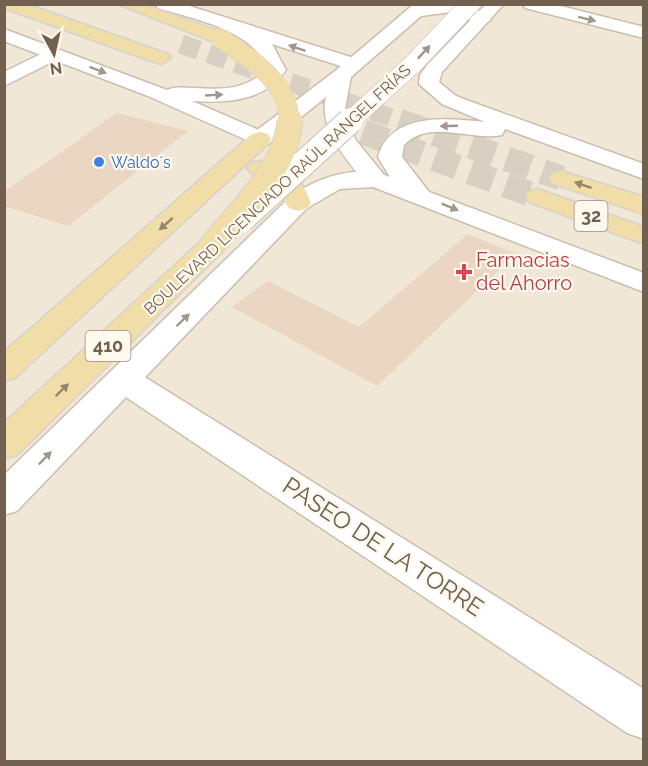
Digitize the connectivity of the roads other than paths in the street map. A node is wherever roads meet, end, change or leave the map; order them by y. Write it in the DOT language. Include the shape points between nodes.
graph roads {
  1 [pos="8,4"];
  2 [pos="126,4"];
  3 [pos="164,4"];
  4 [pos="496,4"];
  5 [pos="531,4"];
  6 [pos="421,8"];
  7 [pos="476,12"];
  8 [pos="224,31"];
  9 [pos="644,33"];
  10 [pos="4,34"];
  11 [pos="53,54"];
  12 [pos="161,58"];
  13 [pos="348,70"];
  14 [pos="4,80"];
  15 [pos="155,92"];
  16 [pos="260,139"];
  17 [pos="588,154"];
  18 [pos="644,172"];
  19 [pos="561,178"];
  20 [pos="376,180"];
  21 [pos="209,184"];
  22 [pos="419,195"];
  23 [pos="538,197"];
  24 [pos="298,203"];
  25 [pos="644,206"];
  26 [pos="644,236"];
  27 [pos="211,248"];
  28 [pos="644,283"];
  29 [pos="4,370"];
  30 [pos="123,379"];
  31 [pos="4,445"];
  32 [pos="4,500"];
  33 [pos="644,716"];
  1 -- 12 [label="main road"];
  2 -- 8 [label="main road"];
  3 -- 8 [label="street"];
  4 -- 7 [label="street"];
  5 -- 9 [label="street, one-way"];
  6 -- 7 [label="street" via="450,5"];
  6 -- 13 [label="street, BOULEVARD LICENCIADO RAÚL RANGEL FRÍAS / 410"];
  7 -- 17 [label="street" via="430,75 429,84 472,110"];
  27 -- 7 [label="street, BOULEVARD LICENCIADO RAÚL RANGEL FRÍAS / 410, one-way, bridge" via="414,63"];
  13 -- 8 [label="street, one-way"];
  15 -- 8 [label="street, one-way" via="208,96 260,86 276,70 274,57 265,46"];
  8 -- 27 [label="main road, bridge" via="282,92 290,116 289,136 279,162"];
  10 -- 11 [label="street"];
  11 -- 14 [label="street"];
  11 -- 15 [label="street, one-way"];
  13 -- 16 [label="street, BOULEVARD LICENCIADO RAÚL RANGEL FRÍAS / 410"];
  13 -- 20 [label="street" via="334,109 344,140"];
  15 -- 16 [label="street"];
  16 -- 21 [label="main road, BOULEVARD LICENCIADO RAÚL RANGEL FRÍAS / 410"];
  17 -- 18 [label="street"];
  17 -- 22 [label="street, one-way" via="473,126 445,125 409,132 394,142 390,157"];
  25 -- 19 [label="main road, 32, one-way"];
  20 -- 22 [label="street"];
  20 -- 24 [label="street" via="333,182 317,188"];
  21 -- 24 [label="main road" via="263,167 279,171 288,179"];
  21 -- 29 [label="main road, BOULEVARD LICENCIADO RAÚL RANGEL FRÍAS / 410, one-way"];
  22 -- 28 [label="street, one-way"];
  23 -- 26 [label="main road, 32"];
  30 -- 24 [label="street, one-way"];
  31 -- 27 [label="main road, BOULEVARD LICENCIADO RAÚL RANGEL FRÍAS / 410, one-way"];
  32 -- 30 [label="street, one-way"];
  30 -- 33 [label="street, PASEO DE LA TORRE"];
}
